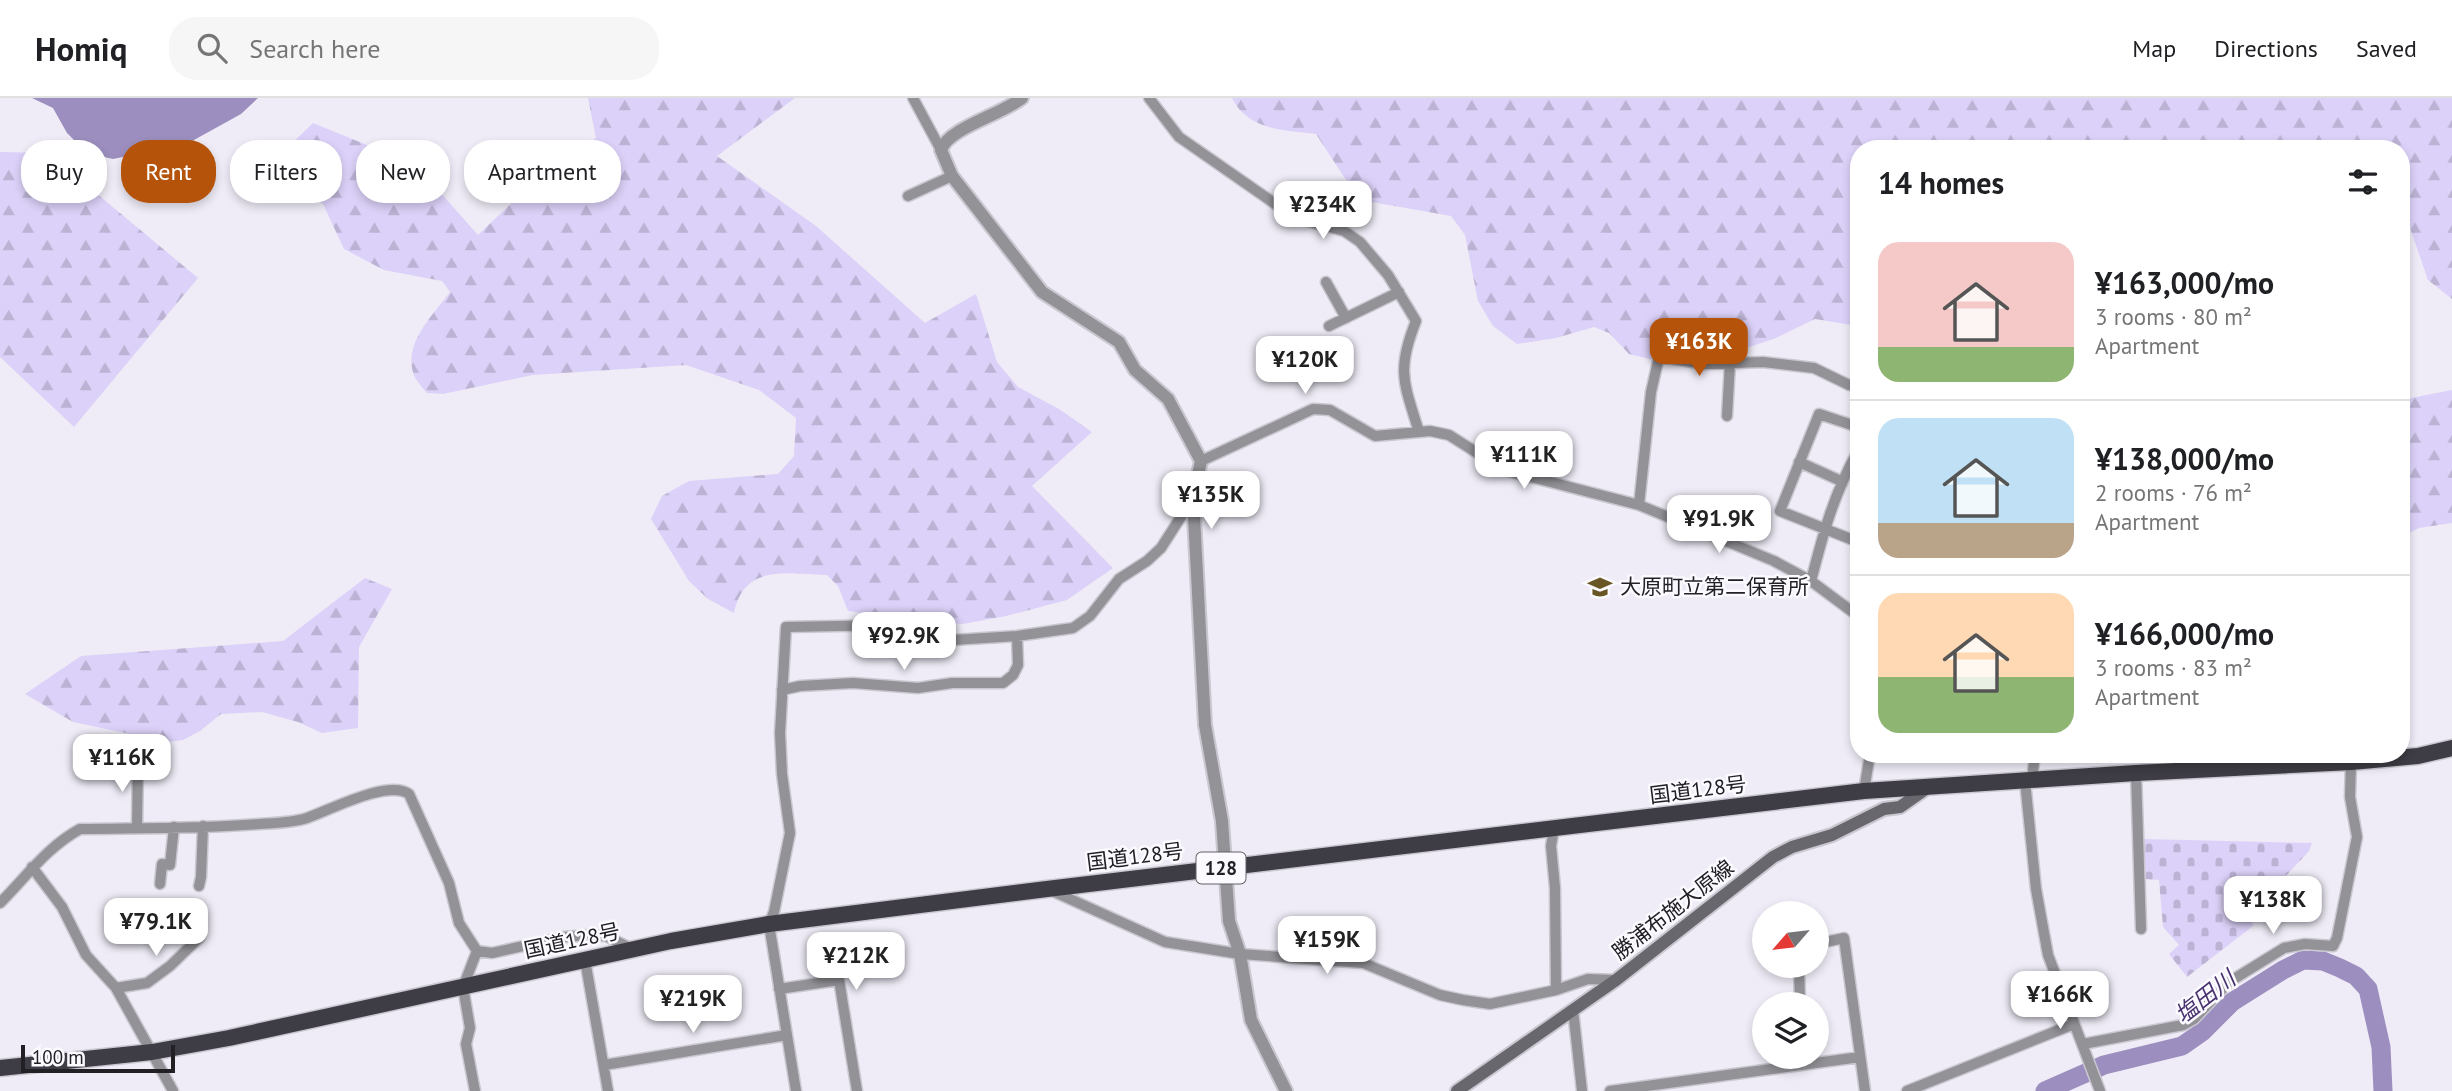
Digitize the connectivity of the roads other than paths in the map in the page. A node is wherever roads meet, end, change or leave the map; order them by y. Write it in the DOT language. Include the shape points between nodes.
graph roads {
  1 [pos="913,98"];
  2 [pos="1022,98"];
  3 [pos="1149,98"];
  4 [pos="941,150"];
  5 [pos="953,176"];
  6 [pos="908,196"];
  7 [pos="1326,282"];
  8 [pos="1399,292"];
  9 [pos="1346,317"];
  10 [pos="1329,326"];
  11 [pos="1730,363"];
  12 [pos="1850,385"];
  13 [pos="1727,416"];
  14 [pos="1850,424"];
  15 [pos="1419,432"];
  16 [pos="1202,461"];
  17 [pos="1799,462"];
  18 [pos="1850,465"];
  19 [pos="1841,481"];
  20 [pos="1193,498"];
  21 [pos="1639,505"];
  22 [pos="1824,528"];
  23 [pos="1850,539"];
  24 [pos="1811,581"];
  25 [pos="1850,610"];
  26 [pos="1017,636"];
  27 [pos="782,690"];
  28 [pos="2452,748"];
  29 [pos="2410,756"];
  30 [pos="138,761"];
  31 [pos="1869,763"];
  32 [pos="2033,763"];
  33 [pos="2268,763"];
  34 [pos="2351,763"];
  35 [pos="2136,773"];
  36 [pos="2029,780"];
  37 [pos="1927,788"];
  38 [pos="1864,791"];
  39 [pos="203,826"];
  40 [pos="174,827"];
  41 [pos="137,828"];
  42 [pos="1554,828"];
  43 [pos="32,867"];
  44 [pos="1224,867"];
  45 [pos="160,884"];
  46 [pos="198,886"];
  47 [pos="1047,888"];
  48 [pos="0,902"];
  49 [pos="769,924"];
  50 [pos="2141,929"];
  51 [pos="200,937"];
  52 [pos="1829,941"];
  53 [pos="633,950"];
  54 [pos="477,951"];
  55 [pos="1240,954"];
  56 [pos="585,960"];
  57 [pos="1616,980"];
  58 [pos="464,987"];
  59 [pos="116,988"];
  60 [pos="779,989"];
  61 [pos="1556,990"];
  62 [pos="1573,1010"];
  63 [pos="2074,1024"];
  64 [pos="787,1035"];
  65 [pos="2082,1044"];
  66 [pos="152,1052"];
  67 [pos="1860,1057"];
  68 [pos="1829,1059"];
  69 [pos="604,1065"];
  70 [pos="0,1068"];
  71 [pos="1754,1069"];
  72 [pos="173,1091"];
  73 [pos="475,1091"];
  74 [pos="608,1091"];
  75 [pos="796,1091"];
  76 [pos="857,1091"];
  77 [pos="1286,1091"];
  78 [pos="1457,1091"];
  79 [pos="1582,1091"];
  80 [pos="1610,1091"];
  81 [pos="1865,1091"];
  82 [pos="1907,1091"];
  83 [pos="2100,1091"];
  1 -- 4 [label="street"];
  2 -- 4 [label="street" via="1011,108 948,138"];
  3 -- 8 [label="street" via="1179,137 1294,217 1345,231 1360,242"];
  4 -- 5 [label="street"];
  5 -- 6 [label="street"];
  5 -- 16 [label="street" via="1042,292 1119,342 1135,370 1168,399"];
  7 -- 9 [label="street"];
  8 -- 9 [label="street"];
  8 -- 15 [label="street" via="1416,321 1403,362 1403,382"];
  9 -- 10 [label="street"];
  11 -- 12 [label="street" via="1814,368"];
  11 -- 13 [label="street"];
  11 -- 21 [label="street" via="1659,357"];
  14 -- 17 [label="street" via="1819,414"];
  15 -- 16 [label="street" via="1375,436 1330,410 1313,410"];
  15 -- 21 [label="street" via="1449,435 1504,470"];
  16 -- 20 [label="street"];
  17 -- 19 [label="street"];
  17 -- 22 [label="street" via="1780,511"];
  18 -- 19 [label="street"];
  19 -- 22 [label="street"];
  20 -- 26 [label="street" via="1161,548 1119,579 1090,616 1073,628"];
  20 -- 44 [label="street" via="1205,725 1222,821"];
  21 -- 24 [label="street"];
  22 -- 23 [label="street"];
  22 -- 24 [label="street"];
  24 -- 25 [label="street"];
  26 -- 27 [label="street" via="1018,665 1003,683 918,688 853,683"];
  26 -- 27 [label="street" via="889,644 890,625 786,627"];
  27 -- 49 [label="street" via="782,774 790,833"];
  28 -- 29 [label="highway, 国道128号 / 128"];
  30 -- 41 [label="street"];
  31 -- 38 [label="street"];
  32 -- 36 [label="street"];
  33 -- 35 [label="highway, 国道128号 / 128"];
  34 -- 65 [label="street" via="2350,797 2357,837 2333,946 2284,948 2229,982 2183,1025"];
  35 -- 36 [label="highway, 国道128号 / 128"];
  35 -- 50 [label="street"];
  36 -- 37 [label="highway, 国道128号 / 128"];
  36 -- 63 [label="street" via="2036,889 2048,955"];
  37 -- 38 [label="highway, 国道128号 / 128"];
  37 -- 57 [label="main road, 勝浦布施大原線" via="1900,807 1884,809 1773,857"];
  38 -- 42 [label="highway, 国道128号 / 128"];
  39 -- 40 [label="street"];
  39 -- 46 [label="street"];
  39 -- 54 [label="street" via="292,821 389,790 404,791 449,883 459,923"];
  40 -- 41 [label="street"];
  40 -- 45 [label="street" via="170,865 162,864"];
  41 -- 43 [label="street" via="80,829"];
  42 -- 44 [label="highway, 国道128号 / 128"];
  42 -- 61 [label="street"];
  43 -- 48 [label="street"];
  43 -- 59 [label="street" via="62,907 86,955"];
  44 -- 47 [label="highway, 国道128号 / 128"];
  44 -- 55 [label="street" via="1229,920"];
  47 -- 49 [label="highway, 国道128号 / 128"];
  47 -- 55 [label="street" via="1164,942"];
  49 -- 53 [label="highway, 国道128号 / 128"];
  49 -- 60 [label="street"];
  51 -- 59 [label="street" via="147,983"];
  52 -- 67 [label="street" via="1844,938"];
  53 -- 54 [label="street" via="606,936 590,934 492,953"];
  53 -- 56 [label="highway, 国道128号 / 128"];
  54 -- 58 [label="street"];
  55 -- 61 [label="street" via="1363,963 1440,995 1490,1004"];
  55 -- 77 [label="street" via="1251,1020"];
  56 -- 58 [label="highway, 国道128号 / 128"];
  56 -- 69 [label="street"];
  57 -- 61 [label="street" via="1588,979"];
  57 -- 62 [label="main road, 勝浦布施大原線"];
  58 -- 66 [label="highway, 国道128号 / 128"];
  58 -- 73 [label="street" via="470,1028 466,1044"];
  59 -- 66 [label="street"];
  60 -- 64 [label="street"];
  60 -- 76 [label="street" via="839,980"];
  62 -- 78 [label="main road, 勝浦布施大原線"];
  62 -- 79 [label="street"];
  63 -- 65 [label="street"];
  63 -- 82 [label="street"];
  64 -- 69 [label="street"];
  64 -- 75 [label="street"];
  65 -- 83 [label="street"];
  66 -- 70 [label="highway, 国道128号 / 128"];
  66 -- 72 [label="street"];
  67 -- 68 [label="street"];
  67 -- 81 [label="street"];
  69 -- 74 [label="street"];
  71 -- 80 [label="street"];
}
